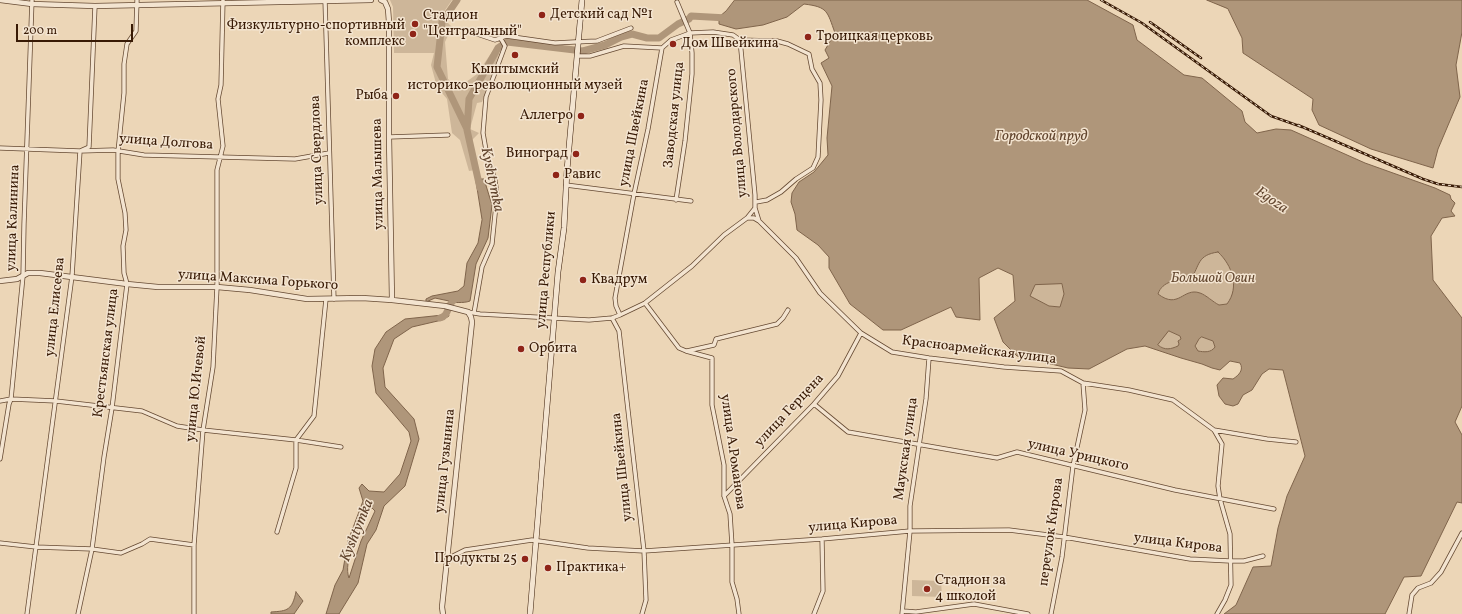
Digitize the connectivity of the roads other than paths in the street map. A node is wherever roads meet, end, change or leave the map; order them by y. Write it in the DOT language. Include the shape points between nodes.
graph roads {
  1 [pos="0,0"];
  2 [pos="371,0"];
  3 [pos="582,0"];
  4 [pos="325,1"];
  5 [pos="384,1"];
  6 [pos="32,2"];
  7 [pos="223,2"];
  8 [pos="677,2"];
  9 [pos="137,3"];
  10 [pos="95,6"];
  11 [pos="631,28"];
  12 [pos="690,33"];
  13 [pos="478,34"];
  14 [pos="501,39"];
  15 [pos="740,40"];
  16 [pos="578,42"];
  17 [pos="662,48"];
  18 [pos="577,52"];
  19 [pos="448,135"];
  20 [pos="389,138"];
  21 [pos="0,148"];
  22 [pos="27,149"];
  23 [pos="80,151"];
  24 [pos="118,152"];
  25 [pos="329,153"];
  26 [pos="220,157"];
  27 [pos="566,185"];
  28 [pos="634,194"];
  29 [pos="676,200"];
  30 [pos="691,201"];
  31 [pos="756,202"];
  32 [pos="755,208"];
  33 [pos="747,218"];
  34 [pos="759,221"];
  35 [pos="23,276"];
  36 [pos="72,276"];
  37 [pos="0,281"];
  38 [pos="127,284"];
  39 [pos="217,287"];
  40 [pos="326,299"];
  41 [pos="334,299"];
  42 [pos="392,300"];
  43 [pos="645,303"];
  44 [pos="788,310"];
  45 [pos="468,312"];
  46 [pos="474,313"];
  47 [pos="620,315"];
  48 [pos="555,318"];
  49 [pos="612,318"];
  50 [pos="861,333"];
  51 [pos="686,351"];
  52 [pos="929,358"];
  53 [pos="1083,383"];
  54 [pos="11,399"];
  55 [pos="56,401"];
  56 [pos="0,402"];
  57 [pos="814,404"];
  58 [pos="112,408"];
  59 [pos="203,430"];
  60 [pos="1214,430"];
  61 [pos="296,440"];
  62 [pos="1296,442"];
  63 [pos="918,444"];
  64 [pos="341,447"];
  65 [pos="0,459"];
  66 [pos="1073,466"];
  67 [pos="724,496"];
  68 [pos="1220,499"];
  69 [pos="1274,509"];
  70 [pos="910,531"];
  71 [pos="278,532"];
  72 [pos="1462,533"];
  73 [pos="1064,537"];
  74 [pos="822,539"];
  75 [pos="536,540"];
  76 [pos="0,543"];
  77 [pos="194,545"];
  78 [pos="732,545"];
  79 [pos="36,548"];
  80 [pos="92,549"];
  81 [pos="644,551"];
  82 [pos="1263,556"];
  83 [pos="447,559"];
  84 [pos="1230,561"];
  85 [pos="903,613"];
  86 [pos="916,613"];
  87 [pos="27,614"];
  88 [pos="78,614"];
  89 [pos="194,614"];
  90 [pos="443,614"];
  91 [pos="530,614"];
  92 [pos="642,614"];
  93 [pos="739,614"];
  94 [pos="814,614"];
  95 [pos="1028,614"];
  96 [pos="1051,614"];
  97 [pos="1217,614"];
  98 [pos="1409,614"];
  1 -- 6 [label="street"];
  2 -- 4 [label="street"];
  3 -- 16 [label="main road, улица Республики"];
  4 -- 7 [label="street"];
  4 -- 25 [label="street, улица Свердлова"];
  5 -- 20 [label="street, улица Малышева" via="388,8 389,22"];
  6 -- 10 [label="street"];
  6 -- 22 [label="street, улица Калинина"];
  7 -- 9 [label="street"];
  7 -- 26 [label="street, улица Ю.Ичевой" via="221,85 218,99 224,146"];
  8 -- 12 [label="street"];
  9 -- 10 [label="street"];
  9 -- 24 [label="street, Крестьянская улица" via="136,31 127,44 124,64"];
  10 -- 23 [label="street" via="89,147"];
  11 -- 16 [label="street" via="597,41"];
  12 -- 15 [label="street" via="713,32 733,35"];
  12 -- 17 [label="street" via="671,40"];
  12 -- 29 [label="street, Заводская улица" via="692,74"];
  13 -- 14 [label="street" via="495,40"];
  14 -- 16 [label="street" via="506,36 555,43"];
  14 -- 46 [label="street" via="505,46 486,97 483,133 497,195 492,244 482,267"];
  15 -- 31 [label="street, улица Володарского"];
  15 -- 31 [label="street" via="777,41 809,54 812,69 820,83 818,156 813,168 781,192 767,200"];
  16 -- 18 [label="main road, улица Республики"];
  17 -- 18 [label="street" via="624,46 590,56"];
  17 -- 28 [label="street, улица Швейкина"];
  18 -- 27 [label="main road, улица Республики"];
  19 -- 20 [label="street"];
  20 -- 42 [label="street, улица Малышева"];
  21 -- 22 [label="street, улица Долгова"];
  22 -- 23 [label="street, улица Долгова"];
  22 -- 35 [label="street, улица Калинина"];
  23 -- 24 [label="street, улица Долгова"];
  23 -- 36 [label="street, улица Елисеева"];
  24 -- 26 [label="street, улица Долгова"];
  24 -- 38 [label="street, Крестьянская улица" via="118,179 125,213 126,230 123,246"];
  25 -- 26 [label="street, улица Долгова" via="295,159"];
  25 -- 41 [label="street, улица Свердлова"];
  26 -- 39 [label="street, улица Ю.Ичевой" via="217,170"];
  27 -- 28 [label="street"];
  27 -- 48 [label="main road, улица Республики"];
  28 -- 29 [label="street"];
  28 -- 47 [label="street, улица Швейкина" via="615,298"];
  29 -- 30 [label="street"];
  31 -- 32 [label="street, улица Володарского"];
  32 -- 33 [label="street, улица Володарского"];
  32 -- 34 [label="street, Красноармейская улица"];
  33 -- 34 [label="street"];
  33 -- 43 [label="street, улица Володарского"];
  34 -- 50 [label="street, Красноармейская улица" via="796,258 820,293"];
  35 -- 36 [label="street, улица Максима Горького" via="33,272"];
  35 -- 37 [label="street, улица Максима Горького" via="10,281"];
  35 -- 54 [label="street, улица Калинина"];
  36 -- 38 [label="street, улица Максима Горького"];
  36 -- 55 [label="street, улица Елисеева"];
  38 -- 39 [label="street, улица Максима Горького"];
  38 -- 58 [label="street, Крестьянская улица"];
  39 -- 40 [label="street, улица Максима Горького" via="307,299"];
  39 -- 59 [label="street, улица Ю.Ичевой" via="213,367"];
  40 -- 41 [label="street, улица Максима Горького"];
  40 -- 61 [label="street" via="314,416"];
  41 -- 42 [label="street, улица Максима Горького"];
  42 -- 45 [label="street, улица Максима Горького" via="445,306"];
  43 -- 47 [label="street, улица Володарского"];
  43 -- 51 [label="street, улица А.Романова" via="679,348"];
  44 -- 51 [label="street" via="777,324 716,339 714,345"];
  45 -- 46 [label="street, улица Володарского"];
  45 -- 83 [label="street, улица Гузынина" via="472,322"];
  46 -- 48 [label="street, улица Володарского"];
  47 -- 49 [label="street, улица Володарского"];
  48 -- 49 [label="street, улица Володарского"];
  48 -- 75 [label="main road, улица Республики"];
  49 -- 81 [label="street, улица Швейкина" via="619,331"];
  50 -- 52 [label="street, Красноармейская улица" via="892,352"];
  50 -- 57 [label="street, улица Герцена" via="838,376"];
  51 -- 67 [label="street, улица А.Романова" via="712,358 712,405 724,466"];
  52 -- 53 [label="street, Красноармейская улица" via="1061,371"];
  52 -- 63 [label="street, Маукская улица" via="926,399"];
  53 -- 60 [label="street, Красноармейская улица" via="1173,400"];
  53 -- 66 [label="street, переулок Кирова" via="1085,410"];
  54 -- 55 [label="street"];
  54 -- 56 [label="street"];
  54 -- 65 [label="street, улица Калинина"];
  55 -- 58 [label="street"];
  55 -- 79 [label="street, улица Елисеева"];
  57 -- 63 [label="street, улица Урицкого" via="848,432"];
  57 -- 67 [label="street, улица Герцена"];
  58 -- 59 [label="street" via="142,411 177,426"];
  58 -- 80 [label="street, Крестьянская улица"];
  59 -- 61 [label="street"];
  59 -- 77 [label="street, улица Ю.Ичевой"];
  60 -- 62 [label="street, Красноармейская улица"];
  60 -- 68 [label="street" via="1222,444 1218,486"];
  61 -- 64 [label="street"];
  61 -- 71 [label="street" via="296,468"];
  63 -- 66 [label="street, улица Урицкого" via="997,458 1017,452"];
  63 -- 70 [label="street, Маукская улица" via="910,506"];
  66 -- 68 [label="street, улица Урицкого"];
  66 -- 73 [label="street, переулок Кирова"];
  67 -- 78 [label="street, улица А.Романова" via="730,514"];
  68 -- 69 [label="street, улица Урицкого"];
  68 -- 84 [label="street" via="1230,534"];
  70 -- 73 [label="street, улица Кирова" via="1009,530"];
  70 -- 74 [label="street, улица Кирова"];
  70 -- 85 [label="street, Маукская улица"];
  72 -- 98 [label="street" via="1441,572 1431,583 1418,588 1412,595"];
  73 -- 84 [label="street, улица Кирова" via="1190,559"];
  73 -- 96 [label="street, переулок Кирова"];
  74 -- 78 [label="street, улица Кирова"];
  74 -- 94 [label="street" via="823,591"];
  75 -- 81 [label="street, улица Кирова" via="588,548"];
  75 -- 83 [label="street, улица Кирова" via="466,550"];
  75 -- 91 [label="main road, улица Республики"];
  76 -- 79 [label="street"];
  77 -- 80 [label="street" via="150,539 121,553"];
  77 -- 89 [label="street, улица Ю.Ичевой"];
  78 -- 81 [label="street, улица Кирова"];
  78 -- 93 [label="street, улица А.Романова" via="732,582"];
  79 -- 80 [label="street"];
  79 -- 87 [label="street, улица Елисеева"];
  80 -- 88 [label="street, Крестьянская улица"];
  81 -- 92 [label="street, улица Швейкина" via="646,600"];
  82 -- 84 [label="street, улица Кирова" via="1244,561"];
  83 -- 90 [label="street, улица Гузынина"];
  84 -- 97 [label="street" via="1231,585"];
  85 -- 86 [label="street"];
  86 -- 95 [label="street" via="974,604"];
}
